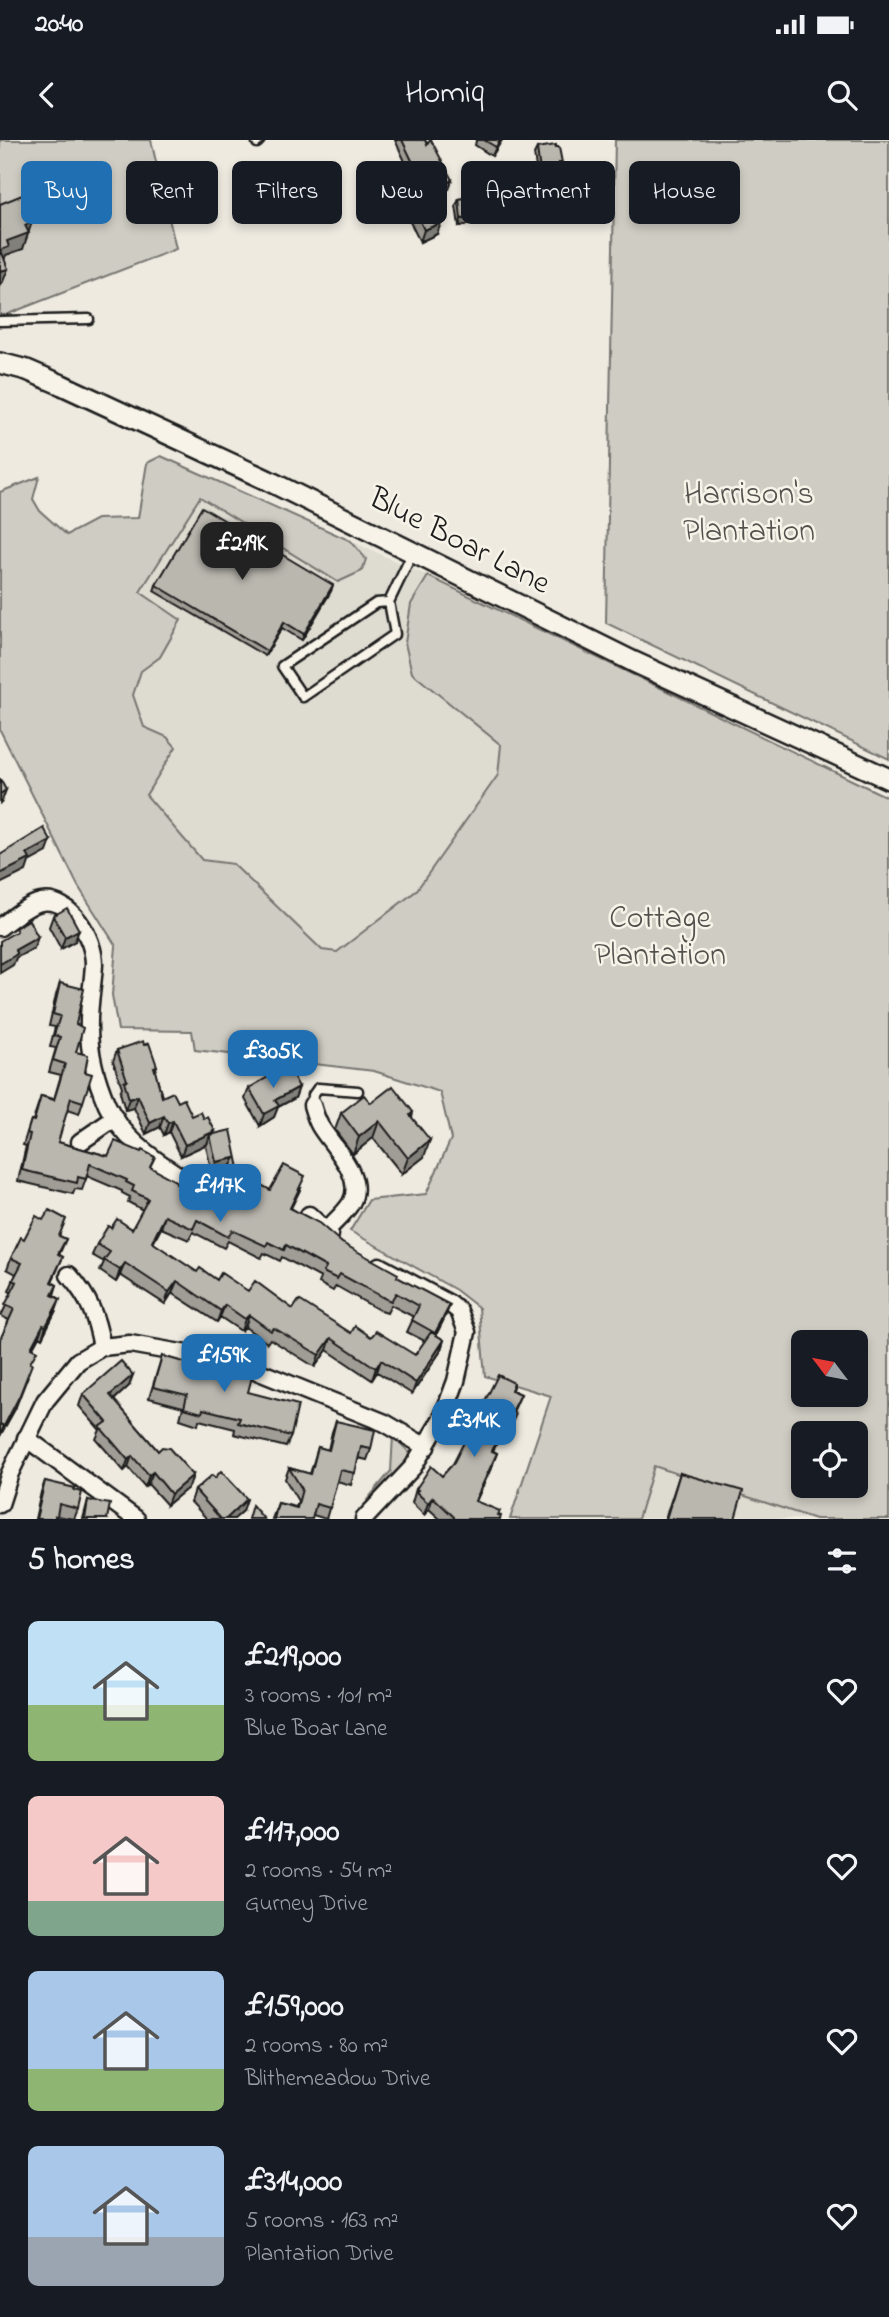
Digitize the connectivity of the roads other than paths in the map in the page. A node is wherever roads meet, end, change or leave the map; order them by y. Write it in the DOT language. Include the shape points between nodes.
graph roads {
  1 [pos="89,319"];
  2 [pos="0,321"];
  3 [pos="0,363"];
  4 [pos="413,551"];
  5 [pos="389,602"];
  6 [pos="889,779"];
  7 [pos="0,927"];
  8 [pos="358,1091"];
  9 [pos="312,1105"];
  10 [pos="115,1118"];
  11 [pos="80,1142"];
  12 [pos="178,1175"];
  13 [pos="309,1215"];
  14 [pos="326,1231"];
  15 [pos="342,1246"];
  16 [pos="366,1259"];
  17 [pos="69,1275"];
  18 [pos="102,1347"];
  19 [pos="26,1438"];
  20 [pos="426,1447"];
  21 [pos="0,1504"];
  22 [pos="373,1516"];
  23 [pos="136,1519"];
  1 -- 2 [label="lane"];
  3 -- 4 [label="street, Blue Boar Lane" via="62,385"];
  4 -- 5 [label="lane"];
  4 -- 6 [label="street, Blue Boar Lane" via="634,662"];
  5 -- 5 [label="lane" via="395,634 303,697 282,666 376,603"];
  7 -- 10 [label="street" via="39,902 53,903 78,920 94,961 90,1050"];
  8 -- 9 [label="lane" via="318,1088"];
  9 -- 14 [label="street" via="354,1181 351,1203"];
  10 -- 11 [label="street"];
  10 -- 12 [label="street" via="145,1153"];
  13 -- 14 [label="street"];
  14 -- 15 [label="street"];
  16 -- 20 [label="street" via="450,1304 464,1321 467,1332 456,1381"];
  17 -- 18 [label="street" via="90,1303"];
  18 -- 19 [label="street" via="78,1361 63,1378"];
  18 -- 20 [label="street" via="130,1344 226,1361 385,1423"];
  19 -- 21 [label="street"];
  19 -- 23 [label="street"];
  20 -- 22 [label="street"];
}
